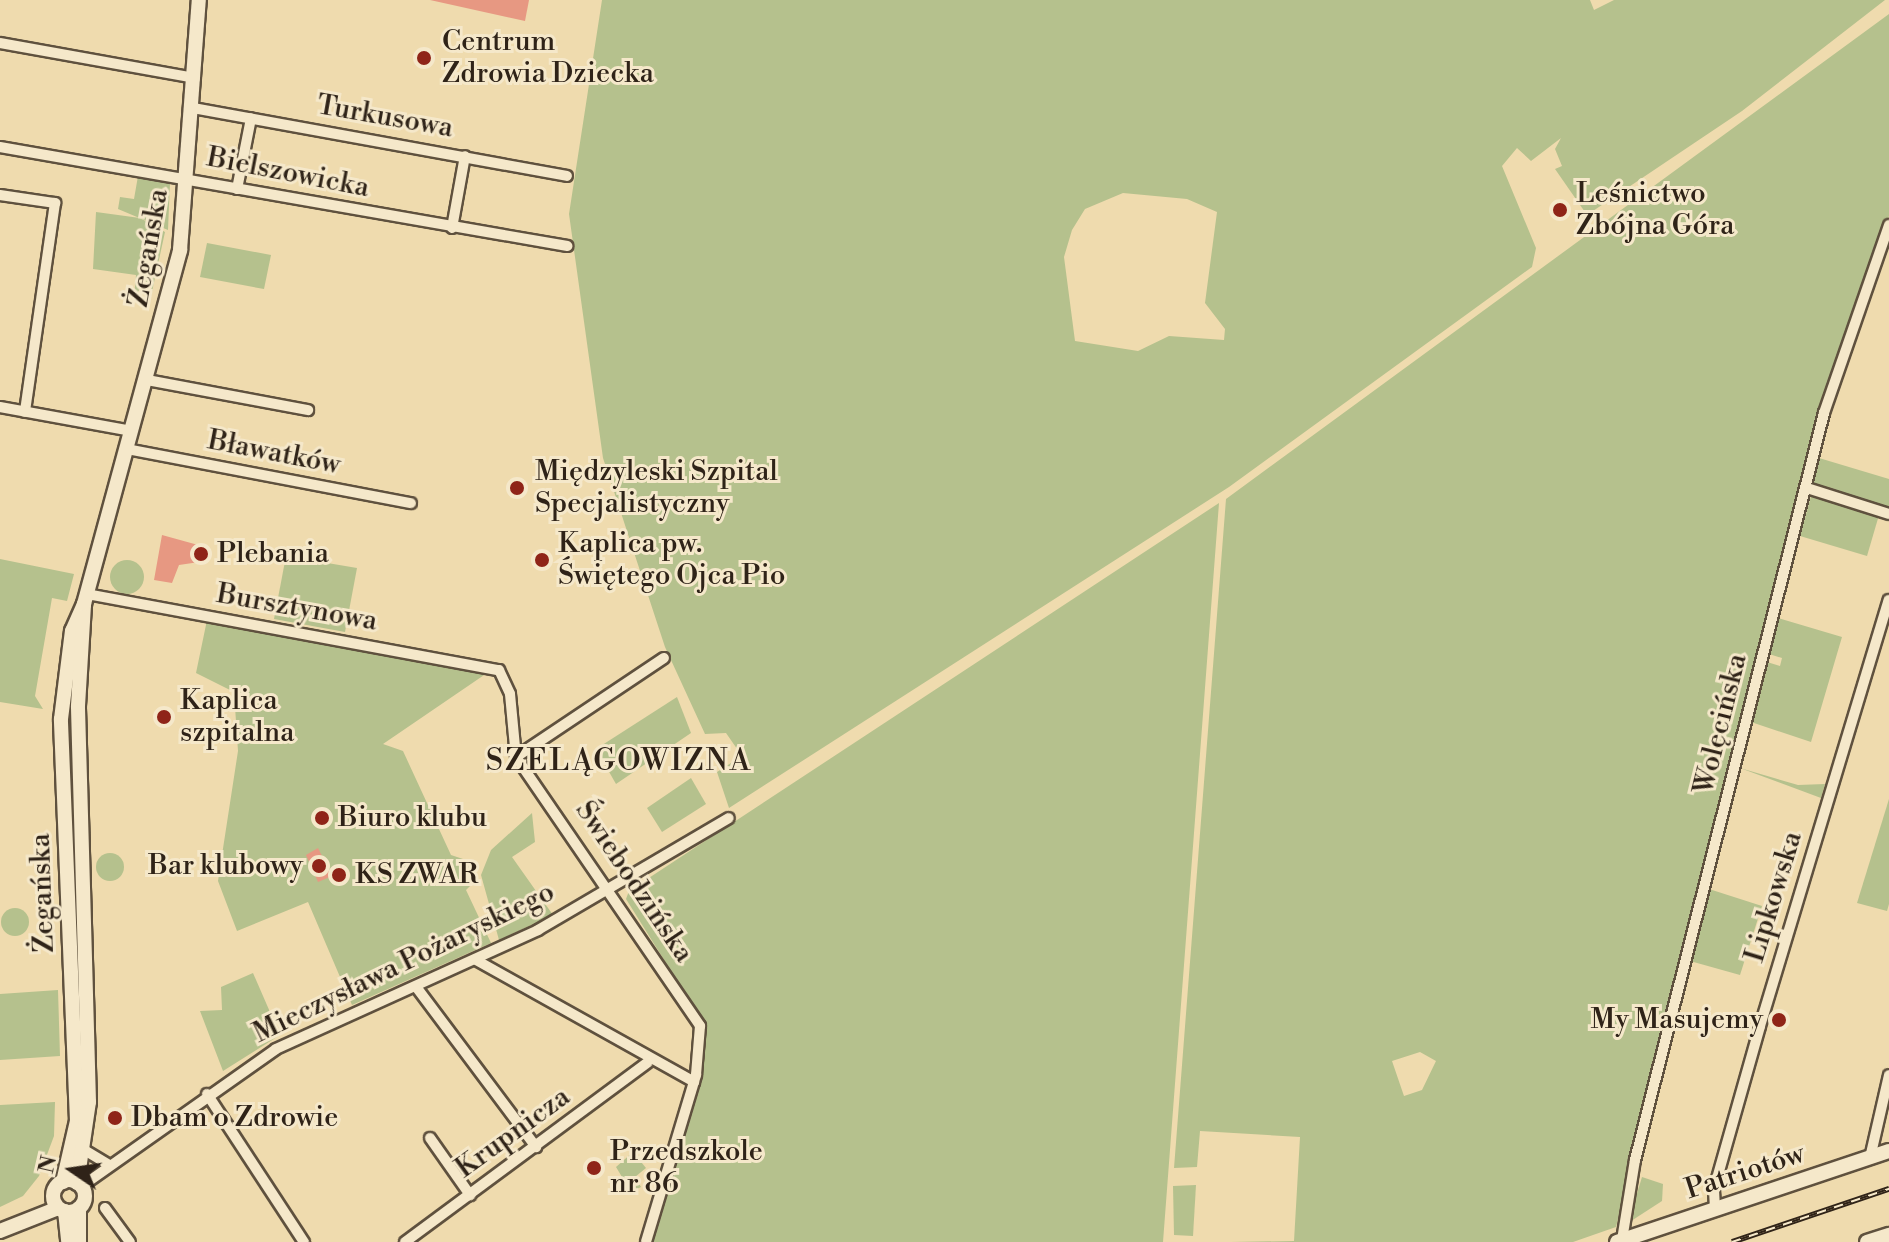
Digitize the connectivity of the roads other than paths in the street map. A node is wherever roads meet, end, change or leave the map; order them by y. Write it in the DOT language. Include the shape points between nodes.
graph roads {
  1 [pos="199,0"];
  2 [pos="0,43"];
  3 [pos="195,78"];
  4 [pos="193,108"];
  5 [pos="251,118"];
  6 [pos="0,147"];
  7 [pos="465,156"];
  8 [pos="567,176"];
  9 [pos="188,179"];
  10 [pos="237,189"];
  11 [pos="0,195"];
  12 [pos="1889,225"];
  13 [pos="452,228"];
  14 [pos="567,246"];
  15 [pos="147,380"];
  16 [pos="0,407"];
  17 [pos="308,410"];
  18 [pos="25,412"];
  19 [pos="132,431"];
  20 [pos="127,449"];
  21 [pos="1807,488"];
  22 [pos="411,503"];
  23 [pos="1889,514"];
  24 [pos="86,599"];
  25 [pos="1889,600"];
  26 [pos="664,658"];
  27 [pos="516,757"];
  28 [pos="729,818"];
  29 [pos="612,890"];
  30 [pos="476,960"];
  31 [pos="417,988"];
  32 [pos="648,1062"];
  33 [pos="1889,1075"];
  34 [pos="694,1082"];
  35 [pos="207,1094"];
  36 [pos="430,1138"];
  37 [pos="536,1147"];
  38 [pos="81,1148"];
  39 [pos="1889,1151"];
  40 [pos="1870,1158"];
  41 [pos="109,1165"];
  42 [pos="470,1195"];
  43 [pos="68,1196"];
  44 [pos="105,1208"];
  45 [pos="1715,1209"];
  46 [pos="0,1223"];
  47 [pos="0,1231"];
  48 [pos="1889,1235"];
  49 [pos="1619,1241"];
  50 [pos="68,1242"];
  51 [pos="79,1242"];
  52 [pos="130,1242"];
  53 [pos="304,1242"];
  54 [pos="405,1242"];
  55 [pos="646,1242"];
  56 [pos="1867,1242"];
  1 -- 3 [label="street, Żegańska"];
  2 -- 3 [label="street"];
  3 -- 4 [label="street, Żegańska"];
  4 -- 5 [label="street, Turkusowa"];
  4 -- 9 [label="street, Żegańska"];
  5 -- 7 [label="street, Turkusowa"];
  5 -- 10 [label="street"];
  6 -- 9 [label="street, Bielszowicka"];
  7 -- 8 [label="street, Turkusowa"];
  7 -- 13 [label="street"];
  9 -- 10 [label="street, Bielszowicka"];
  9 -- 15 [label="street, Żegańska" via="175,277"];
  10 -- 13 [label="street, Bielszowicka"];
  11 -- 18 [label="street" via="55,203"];
  12 -- 21 [label="street, Wolęcińska" via="1846,337"];
  13 -- 14 [label="street, Bielszowicka"];
  15 -- 17 [label="street"];
  15 -- 19 [label="street, Żegańska"];
  16 -- 18 [label="street"];
  18 -- 19 [label="street"];
  19 -- 20 [label="street, Żegańska"];
  20 -- 22 [label="street, Bławatków"];
  20 -- 24 [label="street, Żegańska"];
  21 -- 23 [label="street"];
  21 -- 49 [label="street, Wolęcińska" via="1635,1160"];
  24 -- 27 [label="street, Bursztynowa" via="499,670 510,694"];
  24 -- 38 [label="street, Żegańska" via="78,706 89,1102"];
  24 -- 43 [label="street, Żegańska" via="72,631 61,719 77,1110"];
  25 -- 45 [label="street, Lipkowska" via="1760,1026 1714,1189"];
  26 -- 27 [label="street"];
  27 -- 29 [label="street, Świebodzińska"];
  28 -- 29 [label="street, Mieczysława Pożaryskiego"];
  29 -- 30 [label="street, Mieczysława Pożaryskiego"];
  29 -- 34 [label="street, Świebodzińska" via="700,1026"];
  30 -- 31 [label="street, Mieczysława Pożaryskiego"];
  30 -- 32 [label="street"];
  31 -- 35 [label="street, Mieczysława Pożaryskiego" via="276,1049"];
  31 -- 37 [label="street"];
  32 -- 34 [label="street"];
  32 -- 37 [label="street, Krupnicza"];
  33 -- 40 [label="street"];
  34 -- 55 [label="street, Świebodzińska"];
  35 -- 41 [label="street, Mieczysława Pożaryskiego"];
  35 -- 53 [label="street"];
  36 -- 42 [label="street"];
  37 -- 42 [label="street, Krupnicza"];
  38 -- 41 [label="street"];
  38 -- 43 [label="street, Żegańska"];
  39 -- 40 [label="street, Patriotów"];
  40 -- 45 [label="street, Patriotów"];
  41 -- 43 [label="street, Mieczysława Pożaryskiego"];
  42 -- 54 [label="street, Krupnicza"];
  43 -- 46 [label="street, Mieczysława Pożaryskiego"];
  43 -- 47 [label="street, Mieczysława Pożaryskiego"];
  43 -- 50 [label="street, Żegańska"];
  43 -- 51 [label="street, Żegańska"];
  44 -- 52 [label="street"];
  45 -- 49 [label="street, Patriotów"];
  48 -- 56 [label="street"];
}
